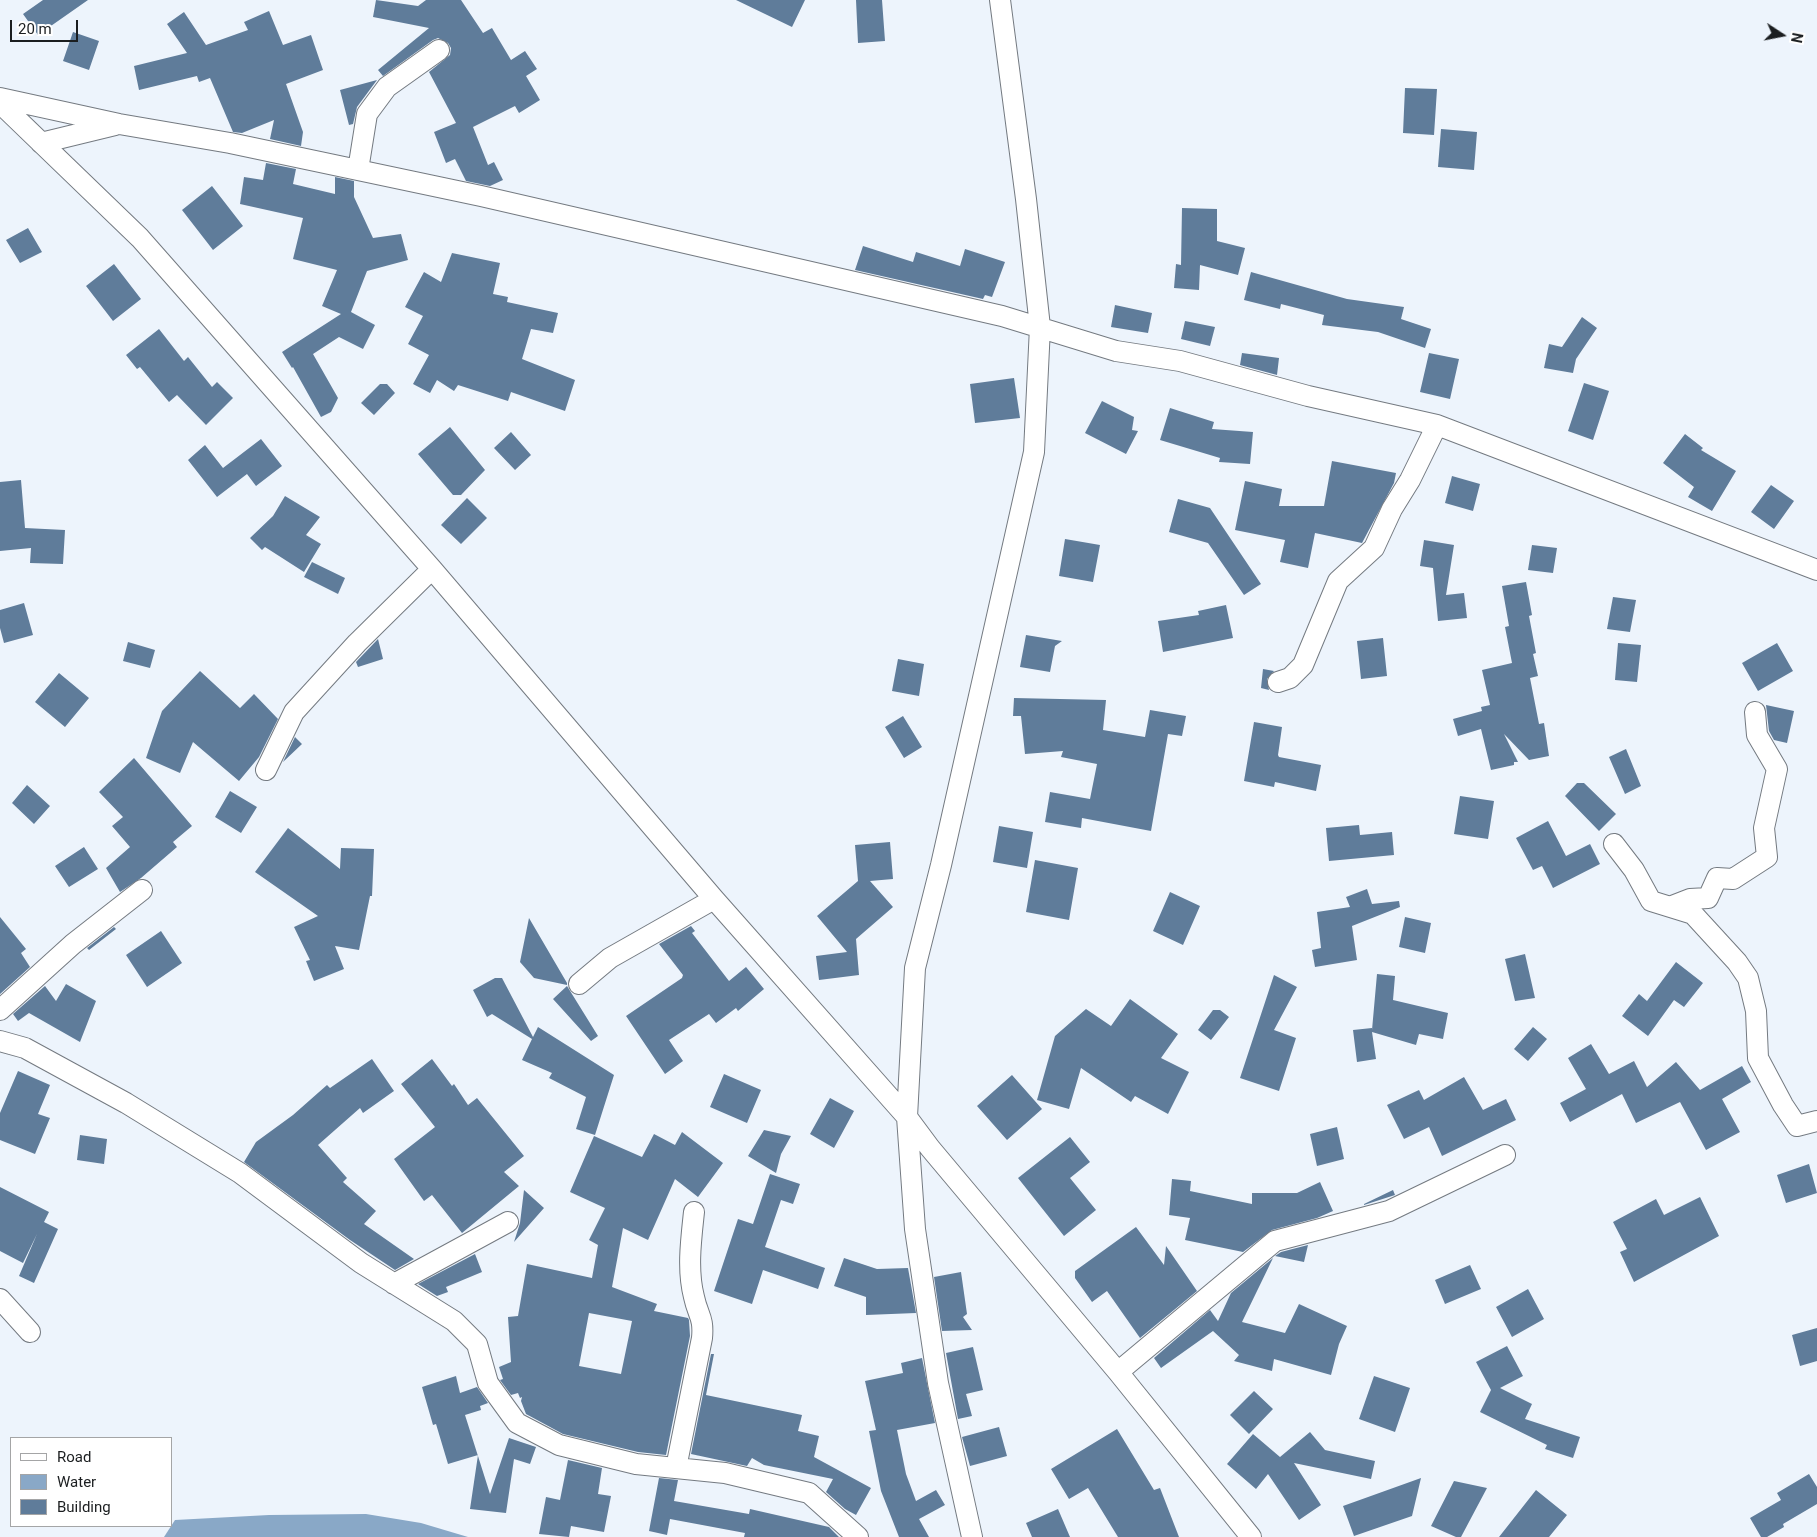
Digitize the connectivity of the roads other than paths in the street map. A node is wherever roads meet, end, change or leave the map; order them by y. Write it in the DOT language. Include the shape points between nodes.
graph roads {
  1 [pos="1000,0"];
  2 [pos="439,50"];
  3 [pos="0,98"];
  4 [pos="0,103"];
  5 [pos="119,124"];
  6 [pos="41,144"];
  7 [pos="358,170"];
  8 [pos="1040,327"];
  9 [pos="1437,425"];
  10 [pos="432,569"];
  11 [pos="1817,570"];
  12 [pos="1278,682"];
  13 [pos="1755,712"];
  14 [pos="266,770"];
  15 [pos="1614,844"];
  16 [pos="142,890"];
  17 [pos="714,899"];
  18 [pos="1672,906"];
  19 [pos="579,984"];
  20 [pos="0,1010"];
  21 [pos="0,1041"];
  22 [pos="907,1117"];
  23 [pos="1817,1122"];
  24 [pos="1505,1155"];
  25 [pos="694,1212"];
  26 [pos="508,1222"];
  27 [pos="394,1284"];
  28 [pos="0,1299"];
  29 [pos="30,1332"];
  30 [pos="1118,1372"];
  31 [pos="676,1468"];
  32 [pos="858,1537"];
  33 [pos="972,1537"];
  34 [pos="1251,1537"];
  1 -- 8 [label="street"];
  2 -- 7 [label="street" via="387,86 367,114"];
  3 -- 5 [label="street"];
  4 -- 6 [label="street"];
  5 -- 6 [label="street"];
  5 -- 7 [label="street"];
  6 -- 10 [label="street" via="140,238"];
  7 -- 8 [label="street" via="983,311"];
  8 -- 9 [label="street" via="1116,351 1180,360 1317,398"];
  8 -- 22 [label="street" via="1034,452 942,865 915,968"];
  9 -- 11 [label="street"];
  9 -- 12 [label="street" via="1374,548 1338,580 1303,665 1290,678"];
  10 -- 14 [label="street" via="357,643 294,712"];
  10 -- 17 [label="street"];
  13 -- 18 [label="street" via="1757,735 1777,768 1764,828 1767,858 1733,879 1717,878 1708,898"];
  15 -- 18 [label="street" via="1634,870 1651,901"];
  16 -- 20 [label="street" via="72,944"];
  17 -- 19 [label="street" via="610,958"];
  17 -- 22 [label="street"];
  18 -- 23 [label="street" via="1693,914 1748,978 1756,1011 1758,1058 1797,1126"];
  21 -- 27 [label="street" via="25,1048 126,1103 240,1173"];
  22 -- 30 [label="street"];
  22 -- 33 [label="street" via="915,1229 938,1384"];
  24 -- 30 [label="street" via="1389,1211 1275,1240"];
  25 -- 31 [label="street" via="690,1253 694,1298 703,1321 702,1338"];
  26 -- 27 [label="street"];
  27 -- 31 [label="street" via="454,1321 477,1344 488,1383 517,1423 559,1445 636,1464"];
  28 -- 29 [label="street"];
  30 -- 34 [label="street"];
  31 -- 32 [label="street" via="725,1473 810,1493"];
}
